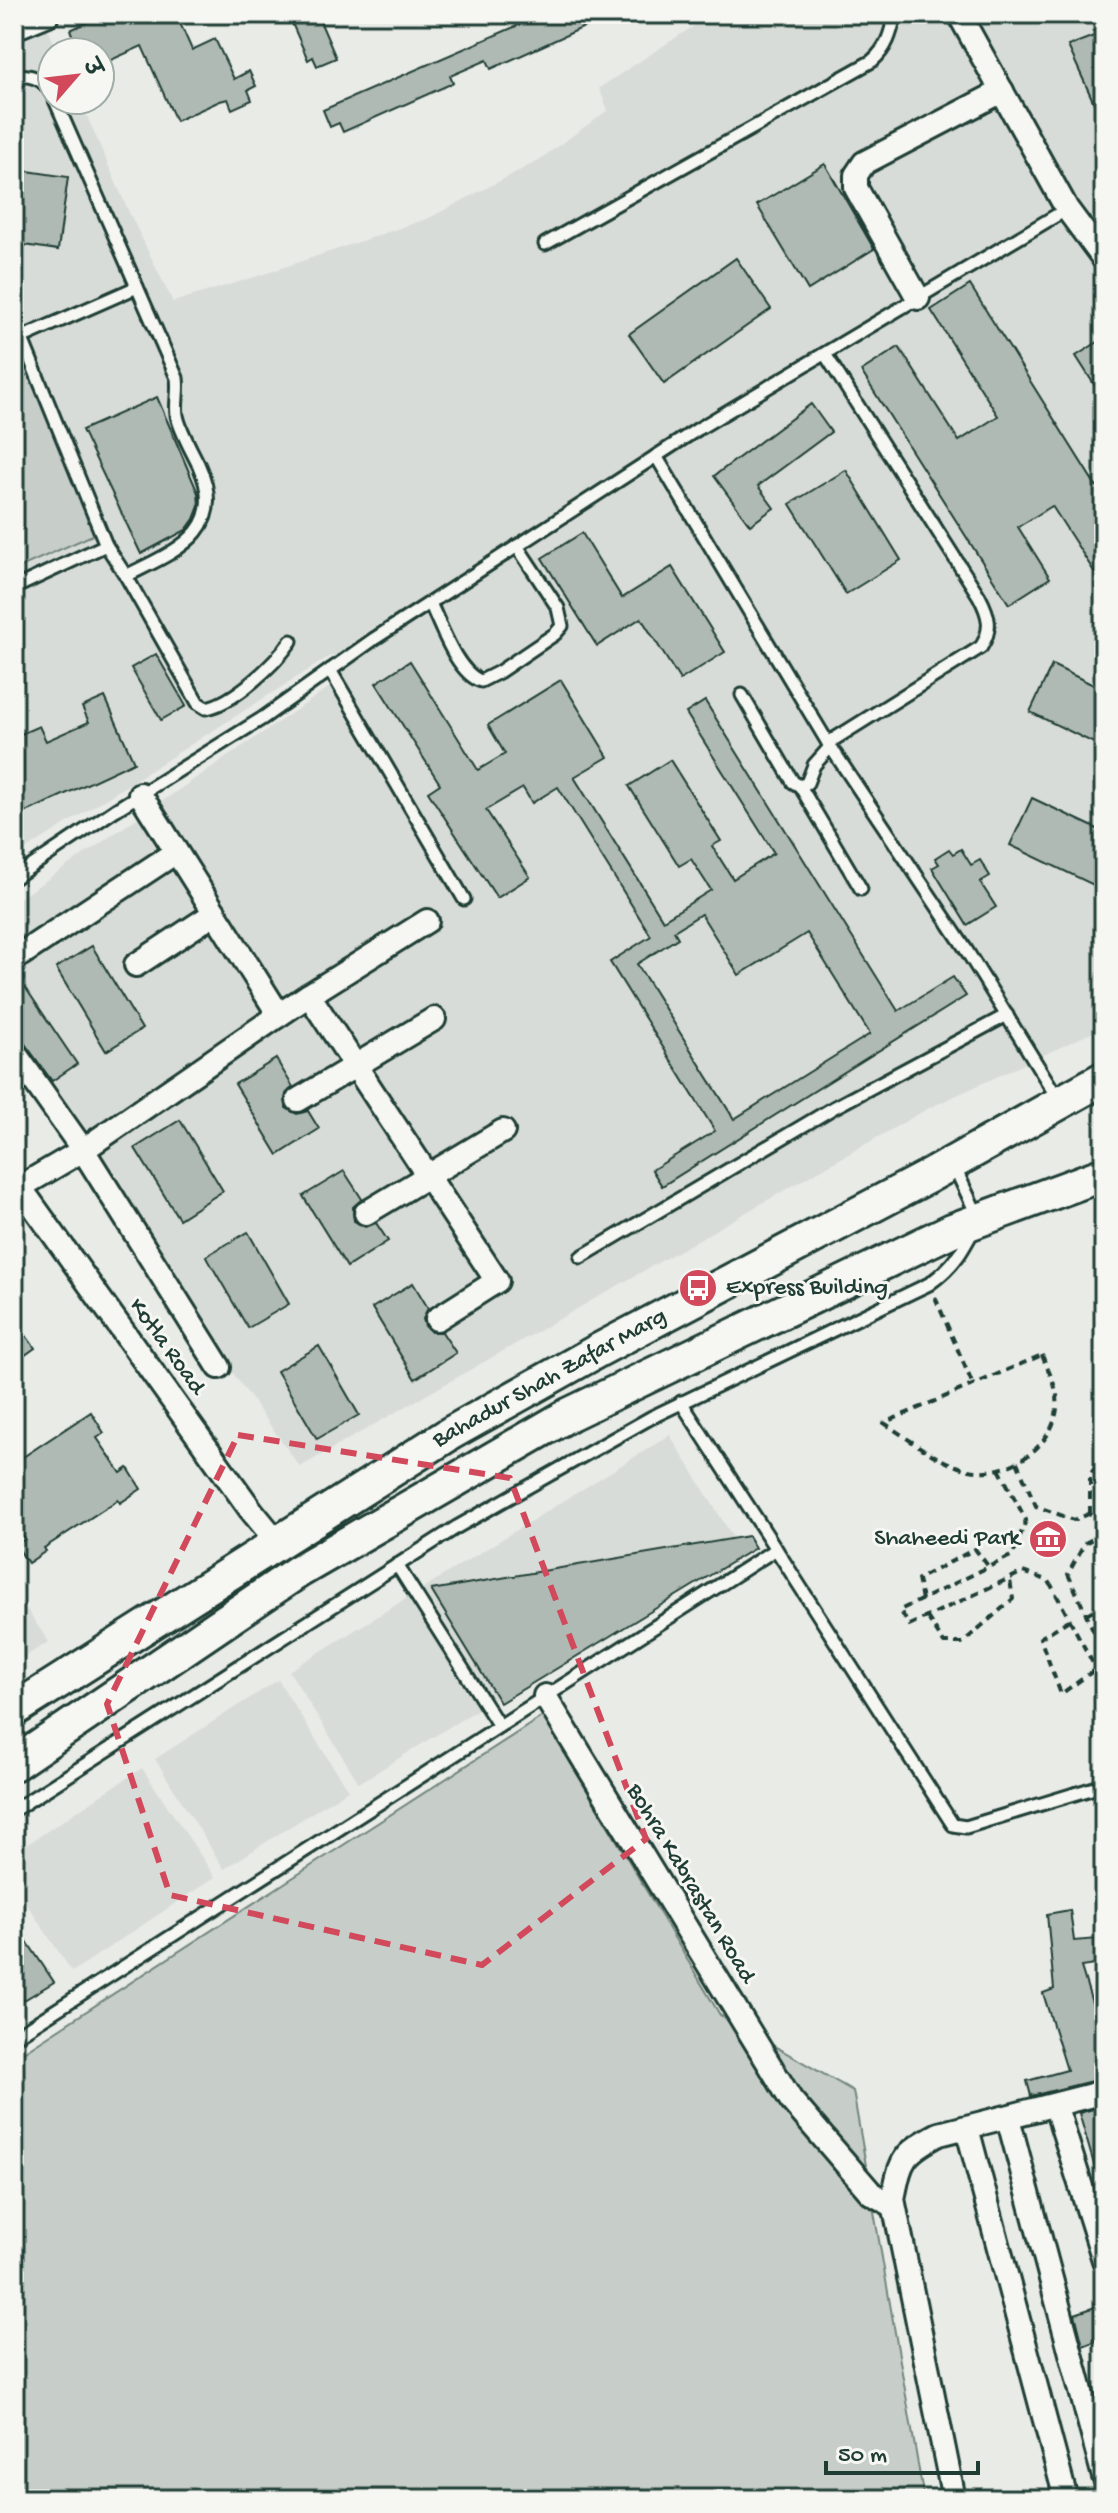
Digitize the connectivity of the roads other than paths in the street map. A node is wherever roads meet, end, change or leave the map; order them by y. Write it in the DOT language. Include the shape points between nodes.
graph roads {
  1 [pos="48,14"];
  2 [pos="895,14"];
  3 [pos="959,14"];
  4 [pos="14,28"];
  5 [pos="14,76"];
  6 [pos="36,78"];
  7 [pos="1002,91"];
  8 [pos="62,116"];
  9 [pos="1067,209"];
  10 [pos="545,244"];
  11 [pos="1104,259"];
  12 [pos="137,287"];
  13 [pos="918,298"];
  14 [pos="14,319"];
  15 [pos="21,338"];
  16 [pos="825,354"];
  17 [pos="656,456"];
  18 [pos="106,545"];
  19 [pos="517,546"];
  20 [pos="126,576"];
  21 [pos="14,588"];
  22 [pos="430,603"];
  23 [pos="291,641"];
  24 [pos="330,670"];
  25 [pos="742,695"];
  26 [pos="829,745"];
  27 [pos="800,786"];
  28 [pos="140,794"];
  29 [pos="176,852"];
  30 [pos="14,878"];
  31 [pos="861,889"];
  32 [pos="464,899"];
  33 [pos="215,913"];
  34 [pos="427,921"];
  35 [pos="14,959"];
  36 [pos="136,965"];
  37 [pos="309,995"];
  38 [pos="279,1015"];
  39 [pos="1007,1015"];
  40 [pos="434,1019"];
  41 [pos="14,1052"];
  42 [pos="356,1066"];
  43 [pos="1104,1078"];
  44 [pos="298,1100"];
  45 [pos="1060,1102"];
  46 [pos="503,1131"];
  47 [pos="83,1150"];
  48 [pos="952,1162"];
  49 [pos="1104,1174"];
  50 [pos="429,1175"];
  51 [pos="17,1183"];
  52 [pos="366,1213"];
  53 [pos="979,1219"];
  54 [pos="581,1257"];
  55 [pos="437,1319"];
  56 [pos="219,1367"];
  57 [pos="681,1402"];
  58 [pos="278,1543"];
  59 [pos="776,1549"];
  60 [pos="397,1565"];
  61 [pos="545,1696"];
  62 [pos="14,1710"];
  63 [pos="499,1726"];
  64 [pos="14,1764"];
  65 [pos="1104,1785"];
  66 [pos="14,1810"];
  67 [pos="14,2037"];
  68 [pos="1104,2092"];
  69 [pos="1056,2107"];
  70 [pos="1008,2118"];
  71 [pos="967,2128"];
  72 [pos="894,2206"];
  73 [pos="1104,2260"];
  74 [pos="1104,2477"];
  75 [pos="954,2499"];
  76 [pos="1066,2499"];
  1 -- 4 [label="street"];
  2 -- 10 [label="lane" via="882,53 872,61"];
  3 -- 7 [label="street"];
  5 -- 6 [label="lane"];
  7 -- 9 [label="street"];
  7 -- 13 [label="street" via="864,163 856,175 856,188"];
  8 -- 12 [label="lane"];
  9 -- 11 [label="street"];
  9 -- 13 [label="lane"];
  12 -- 15 [label="lane"];
  12 -- 20 [label="lane" via="177,378 177,415 202,472 207,504 202,525 189,542"];
  13 -- 16 [label="lane"];
  14 -- 15 [label="lane"];
  15 -- 18 [label="lane"];
  16 -- 17 [label="lane"];
  16 -- 26 [label="lane" via="990,621 981,647"];
  17 -- 19 [label="lane"];
  17 -- 26 [label="lane"];
  18 -- 20 [label="lane"];
  18 -- 21 [label="lane"];
  19 -- 22 [label="lane"];
  19 -- 22 [label="lane" via="558,608 562,626 499,672 481,681 462,668"];
  20 -- 23 [label="lane" via="202,707 216,706 257,678"];
  22 -- 24 [label="lane"];
  24 -- 28 [label="lane"];
  24 -- 32 [label="lane"];
  25 -- 27 [label="lane"];
  26 -- 27 [label="lane"];
  26 -- 39 [label="lane"];
  27 -- 31 [label="lane"];
  28 -- 29 [label="street"];
  28 -- 30 [label="lane"];
  29 -- 33 [label="street"];
  29 -- 35 [label="street"];
  33 -- 36 [label="street"];
  33 -- 38 [label="street"];
  34 -- 37 [label="street"];
  37 -- 38 [label="street"];
  37 -- 42 [label="street"];
  38 -- 47 [label="street"];
  39 -- 45 [label="lane"];
  39 -- 54 [label="lane" via="833,1108"];
  40 -- 42 [label="street"];
  41 -- 47 [label="street"];
  42 -- 44 [label="street"];
  42 -- 50 [label="street"];
  43 -- 45 [label="main road, Bahadur Shah Zafar Marg"];
  45 -- 48 [label="main road, Bahadur Shah Zafar Marg"];
  46 -- 50 [label="street"];
  47 -- 51 [label="street"];
  47 -- 56 [label="street"];
  48 -- 53 [label="lane"];
  48 -- 58 [label="main road, Bahadur Shah Zafar Marg" via="465,1425"];
  49 -- 53 [label="main road, Bahadur Shah Zafar Marg"];
  50 -- 52 [label="street"];
  50 -- 55 [label="street" via="497,1281"];
  51 -- 58 [label="street, Kotla Road"];
  53 -- 57 [label="lane" via="960,1256 929,1284"];
  53 -- 64 [label="main road, Bahadur Shah Zafar Marg" via="570,1414 299,1571"];
  57 -- 59 [label="lane"];
  57 -- 60 [label="lane"];
  58 -- 62 [label="main road, Bahadur Shah Zafar Marg"];
  59 -- 61 [label="lane"];
  59 -- 65 [label="lane" via="953,1825 966,1827"];
  60 -- 63 [label="lane"];
  60 -- 66 [label="lane"];
  61 -- 63 [label="lane"];
  61 -- 72 [label="street, Bohra Kabrastan Road" via="791,2100 871,2193"];
  63 -- 67 [label="lane"];
  68 -- 69 [label="street"];
  69 -- 70 [label="street"];
  69 -- 73 [label="street"];
  70 -- 71 [label="street"];
  70 -- 74 [label="street"];
  71 -- 72 [label="street" via="939,2134 901,2162"];
  71 -- 76 [label="street"];
  72 -- 75 [label="street"];
}
